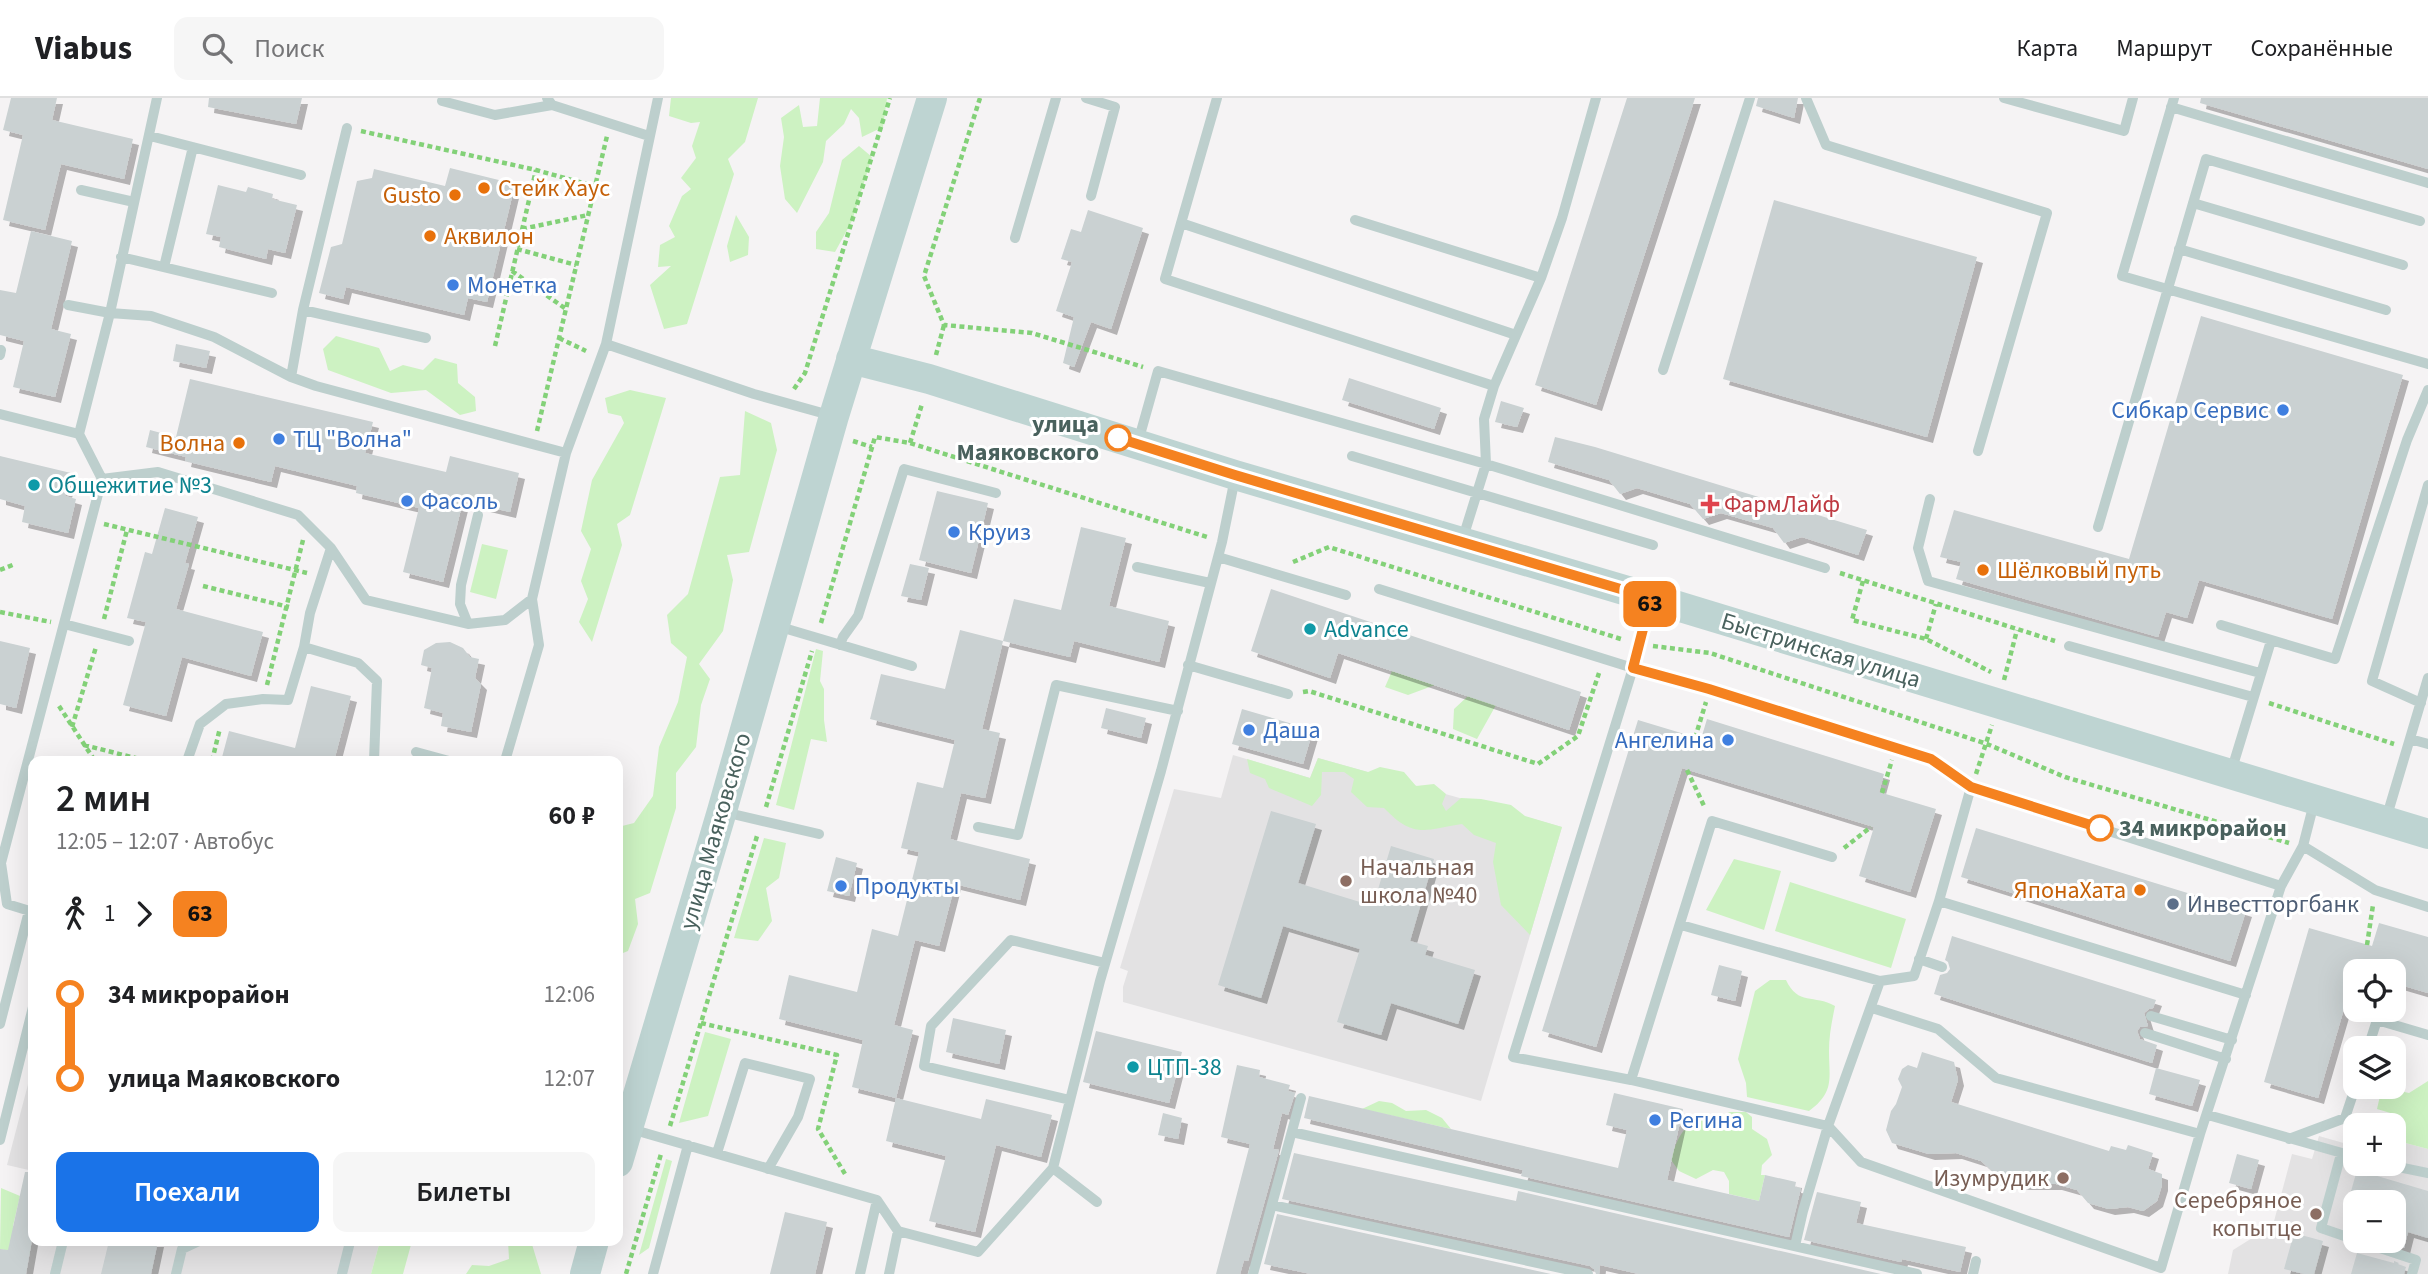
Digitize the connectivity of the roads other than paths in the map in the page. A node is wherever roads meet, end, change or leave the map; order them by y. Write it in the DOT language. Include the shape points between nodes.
graph roads {
  1 [pos="157,98"];
  2 [pos="659,98"];
  3 [pos="932,98"];
  4 [pos="1056,98"];
  5 [pos="1086,98"];
  6 [pos="1217,98"];
  7 [pos="1596,98"];
  8 [pos="1750,98"];
  9 [pos="1806,98"];
  10 [pos="2004,98"];
  11 [pos="2133,98"];
  12 [pos="442,101"];
  13 [pos="549,102"];
  14 [pos="2172,103"];
  15 [pos="347,128"];
  16 [pos="150,136"];
  17 [pos="649,136"];
  18 [pos="193,147"];
  19 [pos="302,175"];
  20 [pos="2428,183"];
  21 [pos="81,190"];
  22 [pos="1091,196"];
  23 [pos="134,202"];
  24 [pos="2193,204"];
  25 [pos="1356,220"];
  26 [pos="2420,221"];
  27 [pos="1181,223"];
  28 [pos="1015,238"];
  29 [pos="2179,249"];
  30 [pos="121,257"];
  31 [pos="2403,265"];
  32 [pos="164,267"];
  33 [pos="1541,278"];
  34 [pos="2168,289"];
  35 [pos="272,293"];
  36 [pos="68,304"];
  37 [pos="303,310"];
  38 [pos="2386,310"];
  39 [pos="110,313"];
  40 [pos="1516,335"];
  41 [pos="426,338"];
  42 [pos="606,344"];
  43 [pos="851,359"];
  44 [pos="2428,364"];
  45 [pos="1663,370"];
  46 [pos="291,377"];
  47 [pos="1494,386"];
  48 [pos="2428,390"];
  49 [pos="0,414"];
  50 [pos="834,416"];
  51 [pos="79,434"];
  52 [pos="1137,444"];
  53 [pos="1978,451"];
  54 [pos="566,453"];
  55 [pos="1352,456"];
  56 [pos="1486,464"];
  57 [pos="1235,475"];
  58 [pos="102,479"];
  59 [pos="2428,485"];
  60 [pos="996,493"];
  61 [pos="1477,493"];
  62 [pos="1930,499"];
  63 [pos="478,515"];
  64 [pos="2098,527"];
  65 [pos="1462,542"];
  66 [pos="1653,545"];
  67 [pos="331,548"];
  68 [pos="1218,557"];
  69 [pos="1137,566"];
  70 [pos="1825,568"];
  71 [pos="1210,583"];
  72 [pos="1379,589"];
  73 [pos="1346,595"];
  74 [pos="1651,598"];
  75 [pos="532,599"];
  76 [pos="64,624"];
  77 [pos="468,624"];
  78 [pos="775,625"];
  79 [pos="2221,625"];
  80 [pos="2271,640"];
  81 [pos="129,641"];
  82 [pos="840,645"];
  83 [pos="2069,646"];
  84 [pos="304,647"];
  85 [pos="1188,665"];
  86 [pos="912,666"];
  87 [pos="1633,668"];
  88 [pos="2260,673"];
  89 [pos="2428,677"];
  90 [pos="1288,694"];
  91 [pos="2253,697"];
  92 [pos="2421,703"];
  93 [pos="1178,711"];
  94 [pos="2409,743"];
  95 [pos="2428,744"];
  96 [pos="416,752"];
  97 [pos="29,756"];
  98 [pos="189,756"];
  99 [pos="374,756"];
  100 [pos="431,756"];
  101 [pos="506,756"];
  102 [pos="28,760"];
  103 [pos="2230,774"];
  104 [pos="1971,787"];
  105 [pos="2314,799"];
  106 [pos="722,811"];
  107 [pos="2386,821"];
  108 [pos="978,827"];
  109 [pos="819,834"];
  110 [pos="2428,834"];
  111 [pos="2303,846"];
  112 [pos="1832,857"];
  113 [pos="2281,886"];
  114 [pos="1939,901"];
  115 [pos="2428,907"];
  116 [pos="28,910"];
  117 [pos="28,922"];
  118 [pos="1681,925"];
  119 [pos="1919,959"];
  120 [pos="1105,963"];
  121 [pos="1942,967"];
  122 [pos="1880,981"];
  123 [pos="2246,995"];
  124 [pos="1872,1008"];
  125 [pos="2151,1016"];
  126 [pos="0,1024"];
  127 [pos="28,1027"];
  128 [pos="2145,1033"];
  129 [pos="2428,1035"];
  130 [pos="2372,1036"];
  131 [pos="2232,1040"];
  132 [pos="2226,1059"];
  133 [pos="1631,1080"];
  134 [pos="1301,1098"];
  135 [pos="2351,1099"];
  136 [pos="1070,1100"];
  137 [pos="2208,1115"];
  138 [pos="1828,1126"];
  139 [pos="628,1128"];
  140 [pos="1292,1132"];
  141 [pos="2200,1134"];
  142 [pos="2289,1139"];
  143 [pos="0,1140"];
  144 [pos="623,1145"];
  145 [pos="688,1145"];
  146 [pos="717,1153"];
  147 [pos="2341,1154"];
  148 [pos="1053,1168"];
  149 [pos="2406,1168"];
  150 [pos="768,1169"];
  151 [pos="2428,1173"];
  152 [pos="877,1200"];
  153 [pos="1097,1202"];
  154 [pos="1272,1205"];
  155 [pos="898,1231"];
  156 [pos="2343,1235"];
  157 [pos="62,1246"];
  158 [pos="188,1246"];
  159 [pos="349,1246"];
  160 [pos="592,1246"];
  161 [pos="1795,1246"];
  162 [pos="2397,1253"];
  163 [pos="1976,1261"];
  164 [pos="55,1274"];
  165 [pos="176,1274"];
  166 [pos="342,1274"];
  167 [pos="584,1274"];
  168 [pos="653,1274"];
  169 [pos="860,1274"];
  170 [pos="889,1274"];
  171 [pos="1254,1274"];
  172 [pos="1588,1274"];
  173 [pos="1917,1274"];
  174 [pos="1973,1274"];
  175 [pos="2412,1274"];
  1 -- 16 [label="lane"];
  2 -- 17 [label="lane"];
  3 -- 43 [label="main road, улица Маяковского"];
  4 -- 28 [label="lane"];
  5 -- 22 [label="lane" via="1115,107"];
  6 -- 27 [label="lane"];
  7 -- 33 [label="lane"];
  8 -- 45 [label="lane"];
  9 -- 53 [label="lane" via="1826,145 2047,213"];
  10 -- 11 [label="lane" via="2124,131"];
  12 -- 13 [label="lane" via="495,115"];
  13 -- 17 [label="lane"];
  14 -- 20 [label="lane"];
  14 -- 34 [label="lane" via="2122,276"];
  15 -- 37 [label="lane"];
  16 -- 18 [label="lane"];
  16 -- 23 [label="lane"];
  17 -- 42 [label="lane"];
  18 -- 19 [label="lane"];
  18 -- 32 [label="lane"];
  21 -- 23 [label="lane"];
  23 -- 30 [label="lane"];
  24 -- 26 [label="lane" via="2206,159"];
  24 -- 29 [label="lane"];
  24 -- 31 [label="lane"];
  25 -- 33 [label="lane"];
  27 -- 40 [label="lane"];
  27 -- 47 [label="lane" via="1165,279"];
  29 -- 34 [label="lane"];
  29 -- 38 [label="lane"];
  30 -- 32 [label="lane"];
  30 -- 39 [label="lane"];
  32 -- 35 [label="lane"];
  33 -- 40 [label="lane"];
  34 -- 44 [label="lane"];
  34 -- 64 [label="lane"];
  36 -- 39 [label="lane"];
  37 -- 41 [label="lane"];
  37 -- 46 [label="lane"];
  39 -- 46 [label="lane" via="151,316 214,337"];
  39 -- 51 [label="lane"];
  40 -- 47 [label="lane"];
  42 -- 50 [label="lane"];
  42 -- 54 [label="lane"];
  43 -- 50 [label="main road, улица Маяковского"];
  43 -- 52 [label="main road, Быстринская улица"];
  46 -- 54 [label="lane"];
  47 -- 56 [label="lane" via="1484,419"];
  48 -- 80 [label="lane" via="2407,440 2335,659"];
  49 -- 51 [label="lane"];
  50 -- 78 [label="main road, улица Маяковского"];
  51 -- 58 [label="lane"];
  52 -- 56 [label="lane" via="1158,371"];
  52 -- 57 [label="main road, Быстринская улица"];
  54 -- 75 [label="lane"];
  55 -- 61 [label="lane"];
  56 -- 61 [label="lane"];
  56 -- 70 [label="lane"];
  57 -- 65 [label="main road, Быстринская улица"];
  57 -- 68 [label="lane"];
  58 -- 67 [label="lane" via="158,472 298,515"];
  58 -- 76 [label="lane"];
  59 -- 92 [label="lane" via="2372,681"];
  60 -- 82 [label="lane" via="904,469 858,616"];
  61 -- 65 [label="lane"];
  61 -- 66 [label="lane"];
  62 -- 88 [label="lane" via="1918,548 1928,581"];
  63 -- 77 [label="lane" via="461,585 460,604"];
  65 -- 74 [label="main road, Быстринская улица"];
  67 -- 77 [label="lane" via="366,600"];
  67 -- 84 [label="lane"];
  68 -- 71 [label="lane"];
  68 -- 73 [label="lane"];
  69 -- 71 [label="lane"];
  71 -- 85 [label="lane"];
  72 -- 87 [label="lane"];
  74 -- 87 [label="lane"];
  74 -- 103 [label="main road, Быстринская улица"];
  75 -- 77 [label="lane" via="505,620"];
  75 -- 101 [label="lane" via="539,645"];
  76 -- 81 [label="lane"];
  76 -- 97 [label="lane"];
  78 -- 82 [label="lane"];
  78 -- 106 [label="main road, улица Маяковского"];
  79 -- 80 [label="lane"];
  80 -- 88 [label="lane"];
  82 -- 86 [label="lane"];
  83 -- 91 [label="lane"];
  84 -- 98 [label="lane" via="288,700 226,704 200,724"];
  84 -- 99 [label="lane" via="358,663 377,681"];
  85 -- 90 [label="lane"];
  85 -- 93 [label="lane"];
  87 -- 104 [label="lane" via="1931,759"];
  87 -- 133 [label="lane" via="1513,1057"];
  88 -- 91 [label="lane"];
  89 -- 92 [label="lane"];
  91 -- 103 [label="lane"];
  92 -- 94 [label="lane"];
  93 -- 108 [label="lane" via="1056,685 1018,835"];
  93 -- 120 [label="lane"];
  94 -- 95 [label="lane"];
  94 -- 107 [label="lane"];
  96 -- 100 [label="lane"];
  102 -- 116 [label="lane" via="1,863 7,904"];
  103 -- 105 [label="main road, Быстринская улица"];
  104 -- 113 [label="lane"];
  104 -- 114 [label="lane"];
  105 -- 107 [label="main road, Быстринская улица"];
  105 -- 111 [label="lane"];
  106 -- 109 [label="lane"];
  106 -- 139 [label="main road, улица Маяковского"];
  107 -- 110 [label="main road, Быстринская улица"];
  111 -- 113 [label="lane"];
  111 -- 115 [label="lane" via="2375,890"];
  112 -- 118 [label="lane" via="1712,821"];
  113 -- 123 [label="lane"];
  114 -- 119 [label="lane"];
  114 -- 123 [label="lane"];
  117 -- 126 [label="lane"];
  118 -- 122 [label="lane"];
  118 -- 133 [label="lane"];
  119 -- 121 [label="lane"];
  119 -- 122 [label="lane" via="1914,976"];
  120 -- 136 [label="lane"];
  120 -- 136 [label="lane" via="1011,940 931,1026 924,1066"];
  122 -- 124 [label="lane"];
  123 -- 131 [label="lane"];
  124 -- 138 [label="lane"];
  124 -- 141 [label="lane" via="1938,1029 1996,1078"];
  125 -- 131 [label="lane"];
  127 -- 143 [label="lane"];
  128 -- 132 [label="lane"];
  129 -- 130 [label="lane" via="2377,1020"];
  131 -- 132 [label="lane"];
  132 -- 137 [label="lane"];
  133 -- 138 [label="lane"];
  134 -- 140 [label="lane"];
  135 -- 142 [label="lane" via="2345,1118"];
  136 -- 148 [label="lane"];
  137 -- 141 [label="lane"];
  137 -- 142 [label="lane"];
  138 -- 141 [label="lane" via="1861,1162 2161,1268"];
  138 -- 161 [label="lane"];
  139 -- 144 [label="main road, улица Маяковского"];
  139 -- 145 [label="lane"];
  140 -- 154 [label="lane"];
  140 -- 161 [label="lane"];
  142 -- 147 [label="lane"];
  145 -- 146 [label="lane"];
  145 -- 168 [label="lane"];
  146 -- 150 [label="lane"];
  146 -- 150 [label="lane" via="745,1063 810,1079 797,1116"];
  147 -- 156 [label="lane" via="2321,1228"];
  148 -- 153 [label="lane"];
  148 -- 155 [label="lane" via="978,1252"];
  149 -- 151 [label="lane"];
  150 -- 152 [label="lane"];
  152 -- 155 [label="lane"];
  152 -- 169 [label="lane"];
  154 -- 171 [label="lane"];
  154 -- 172 [label="lane"];
  155 -- 170 [label="lane"];
  157 -- 164 [label="lane"];
  158 -- 165 [label="lane" via="182,1249"];
  159 -- 166 [label="lane"];
  160 -- 167 [label="main road"];
  161 -- 173 [label="lane"];
  162 -- 175 [label="lane" via="2416,1259"];
  163 -- 174 [label="lane"];
}
